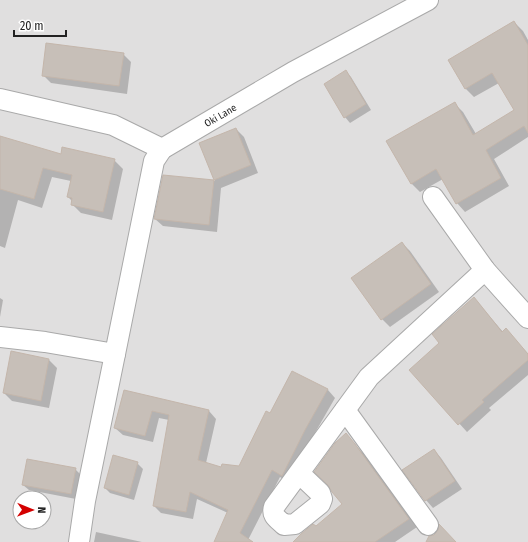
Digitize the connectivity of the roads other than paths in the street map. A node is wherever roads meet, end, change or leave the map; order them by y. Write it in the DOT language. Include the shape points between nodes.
graph roads {
  1 [pos="425,1"];
  2 [pos="0,99"];
  3 [pos="162,149"];
  4 [pos="433,197"];
  5 [pos="485,270"];
  6 [pos="528,318"];
  7 [pos="0,337"];
  8 [pos="115,354"];
  9 [pos="345,410"];
  10 [pos="299,473"];
  11 [pos="428,525"];
  12 [pos="79,542"];
  1 -- 3 [label="street, Oki Lane" via="293,72"];
  2 -- 3 [label="street" via="113,125"];
  3 -- 8 [label="street" via="154,162"];
  4 -- 5 [label="street"];
  5 -- 6 [label="street"];
  5 -- 9 [label="street" via="369,377"];
  7 -- 8 [label="street"];
  8 -- 12 [label="street"];
  9 -- 10 [label="street"];
  9 -- 11 [label="street"];
}
